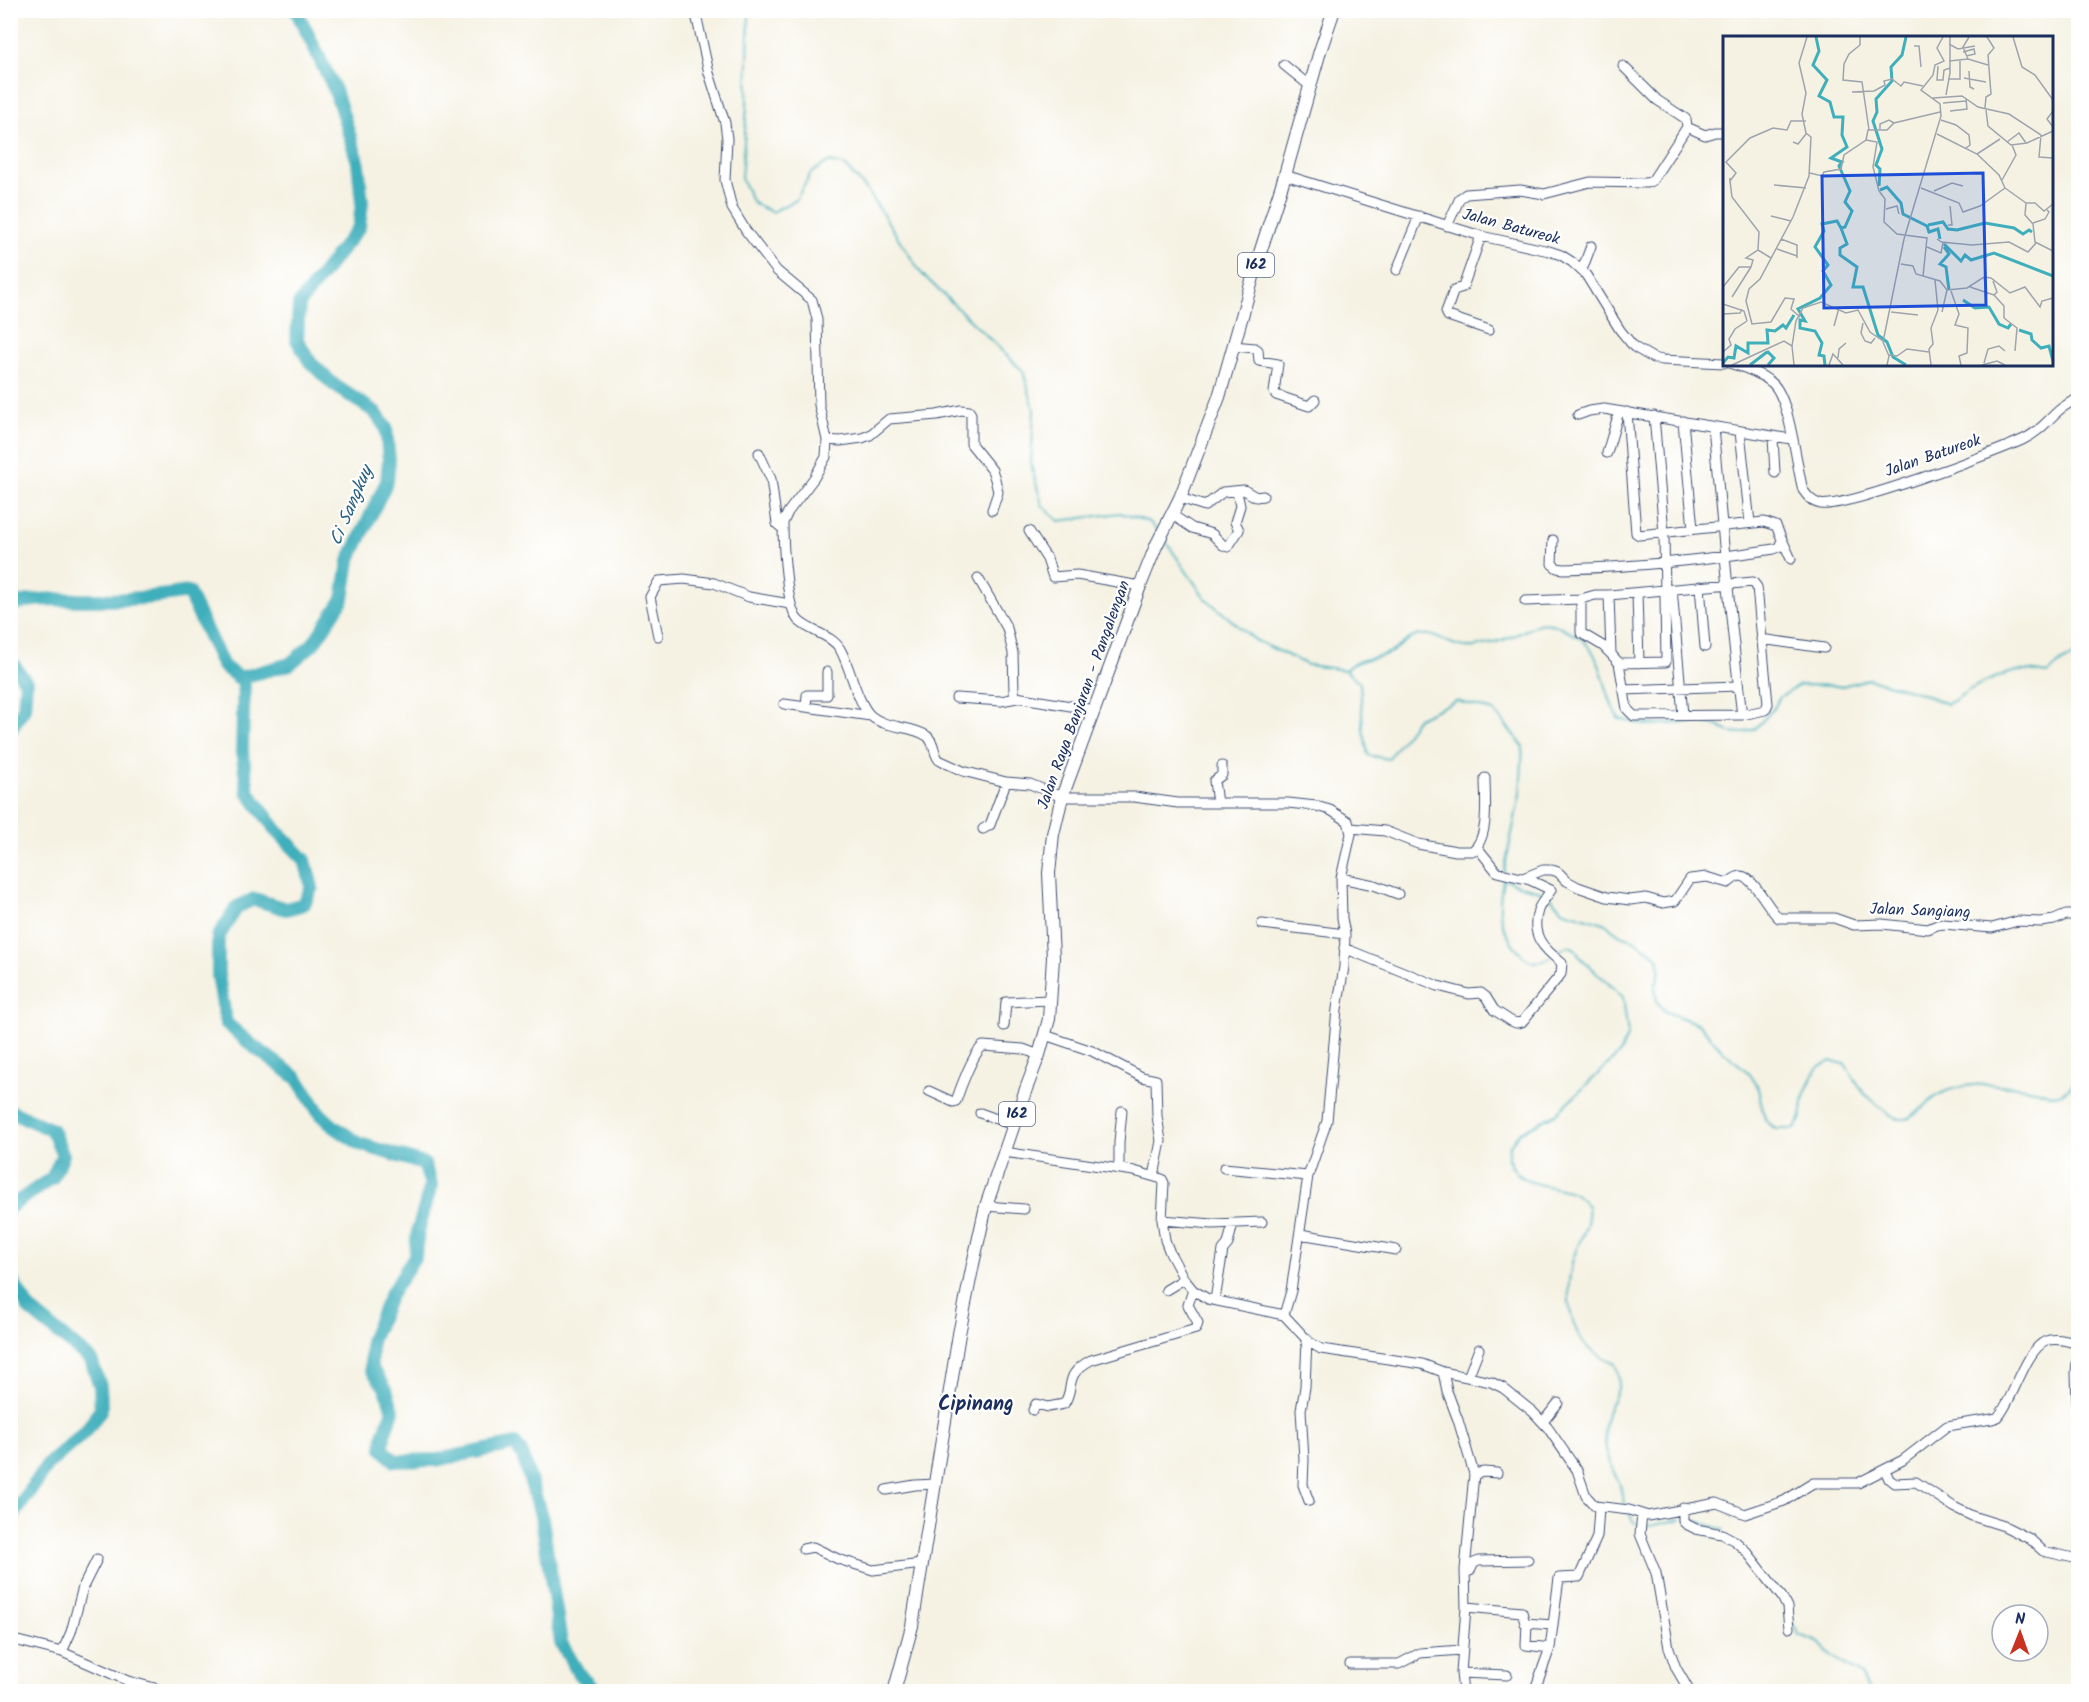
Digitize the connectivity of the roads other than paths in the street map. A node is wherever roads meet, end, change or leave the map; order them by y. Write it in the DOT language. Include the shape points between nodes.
graph roads {
  1 [pos="695,10"];
  2 [pos="1334,10"];
  3 [pos="1284,66"];
  4 [pos="1623,66"];
  5 [pos="1310,86"];
  6 [pos="1687,128"];
  7 [pos="1723,132"];
  8 [pos="1285,175"];
  9 [pos="1419,216"];
  10 [pos="1447,226"];
  11 [pos="1481,236"];
  12 [pos="1591,246"];
  13 [pos="1397,270"];
  14 [pos="1582,270"];
  15 [pos="1490,330"];
  16 [pos="1233,346"];
  17 [pos="1723,363"];
  18 [pos="1739,366"];
  19 [pos="2079,399"];
  20 [pos="1315,400"];
  21 [pos="1623,412"];
  22 [pos="1578,415"];
  23 [pos="1654,416"];
  24 [pos="1683,421"];
  25 [pos="1713,427"];
  26 [pos="1740,432"];
  27 [pos="1773,438"];
  28 [pos="1791,439"];
  29 [pos="827,440"];
  30 [pos="759,453"];
  31 [pos="1607,453"];
  32 [pos="1775,473"];
  33 [pos="1238,492"];
  34 [pos="1263,496"];
  35 [pos="1180,498"];
  36 [pos="992,510"];
  37 [pos="1171,515"];
  38 [pos="1750,523"];
  39 [pos="1722,525"];
  40 [pos="783,529"];
  41 [pos="1693,529"];
  42 [pos="1029,531"];
  43 [pos="1664,533"];
  44 [pos="1553,540"];
  45 [pos="1782,540"];
  46 [pos="1726,556"];
  47 [pos="1791,559"];
  48 [pos="1666,564"];
  49 [pos="978,578"];
  50 [pos="1728,584"];
  51 [pos="1140,586"];
  52 [pos="1700,586"];
  53 [pos="1669,589"];
  54 [pos="1637,593"];
  55 [pos="1609,595"];
  56 [pos="1581,599"];
  57 [pos="1525,601"];
  58 [pos="790,604"];
  59 [pos="658,636"];
  60 [pos="1761,639"];
  61 [pos="1705,647"];
  62 [pos="1824,648"];
  63 [pos="1611,654"];
  64 [pos="1620,663"];
  65 [pos="1640,663"];
  66 [pos="827,672"];
  67 [pos="1738,686"];
  68 [pos="1680,688"];
  69 [pos="1623,690"];
  70 [pos="956,698"];
  71 [pos="1017,698"];
  72 [pos="784,704"];
  73 [pos="806,707"];
  74 [pos="1095,710"];
  75 [pos="871,716"];
  76 [pos="1683,716"];
  77 [pos="1742,716"];
  78 [pos="1222,766"];
  79 [pos="1485,778"];
  80 [pos="1006,782"];
  81 [pos="1062,797"];
  82 [pos="1217,802"];
  83 [pos="1351,828"];
  84 [pos="983,829"];
  85 [pos="1477,847"];
  86 [pos="1341,878"];
  87 [pos="1523,878"];
  88 [pos="1398,894"];
  89 [pos="2079,915"];
  90 [pos="1262,924"];
  91 [pos="1344,934"];
  92 [pos="1344,948"];
  93 [pos="1050,1000"];
  94 [pos="1004,1026"];
  95 [pos="1045,1035"];
  96 [pos="1039,1055"];
  97 [pos="929,1091"];
  98 [pos="1122,1111"];
  99 [pos="980,1113"];
  100 [pos="1013,1125"];
  101 [pos="1004,1152"];
  102 [pos="1224,1168"];
  103 [pos="1119,1169"];
  104 [pos="1154,1176"];
  105 [pos="1308,1176"];
  106 [pos="986,1206"];
  107 [pos="1024,1209"];
  108 [pos="1162,1220"];
  109 [pos="1262,1222"];
  110 [pos="1233,1223"];
  111 [pos="1300,1233"];
  112 [pos="1396,1250"];
  113 [pos="1184,1278"];
  114 [pos="1166,1290"];
  115 [pos="1193,1290"];
  116 [pos="1215,1300"];
  117 [pos="1284,1316"];
  118 [pos="1307,1339"];
  119 [pos="2079,1344"];
  120 [pos="1479,1349"];
  121 [pos="2079,1351"];
  122 [pos="1443,1372"];
  123 [pos="1468,1377"];
  124 [pos="1558,1403"];
  125 [pos="1033,1410"];
  126 [pos="1543,1422"];
  127 [pos="2079,1433"];
  128 [pos="1885,1470"];
  129 [pos="1473,1473"];
  130 [pos="1497,1473"];
  131 [pos="936,1484"];
  132 [pos="886,1491"];
  133 [pos="1309,1501"];
  134 [pos="1599,1508"];
  135 [pos="1683,1514"];
  136 [pos="1642,1518"];
  137 [pos="803,1549"];
  138 [pos="97,1559"];
  139 [pos="2079,1559"];
  140 [pos="1528,1560"];
  141 [pos="922,1564"];
  142 [pos="1465,1572"];
  143 [pos="1466,1607"];
  144 [pos="1527,1623"];
  145 [pos="1553,1626"];
  146 [pos="1789,1628"];
  147 [pos="10,1639"];
  148 [pos="1550,1648"];
  149 [pos="1462,1650"];
  150 [pos="62,1652"];
  151 [pos="1350,1664"];
  152 [pos="1461,1673"];
  153 [pos="1507,1675"];
  154 [pos="128,1681"];
  155 [pos="125,1692"];
  156 [pos="170,1692"];
  157 [pos="894,1692"];
  158 [pos="1463,1692"];
  159 [pos="1534,1692"];
  160 [pos="1690,1692"];
  1 -- 29 [label="street" via="725,123 725,180 732,208 777,271 812,300 817,319 819,405"];
  2 -- 5 [label="main road, Jalan Raya Banjaran - Pangalengan / 162"];
  3 -- 5 [label="street"];
  4 -- 6 [label="street" via="1657,100 1686,119"];
  5 -- 8 [label="main road, Jalan Raya Banjaran - Pangalengan / 162"];
  6 -- 7 [label="street" via="1705,135"];
  6 -- 10 [label="street" via="1652,181 1590,182 1544,194 1520,190 1466,194 1460,198"];
  8 -- 9 [label="street, Jalan Batureok"];
  8 -- 16 [label="main road, Jalan Raya Banjaran - Pangalengan / 162"];
  9 -- 10 [label="street, Jalan Batureok"];
  9 -- 13 [label="street"];
  10 -- 11 [label="street, Jalan Batureok"];
  11 -- 14 [label="street, Jalan Batureok" via="1549,251"];
  11 -- 15 [label="street" via="1462,287 1454,290 1446,314"];
  12 -- 14 [label="street"];
  14 -- 17 [label="street, Jalan Batureok" via="1634,346 1662,360"];
  16 -- 20 [label="street" via="1255,348 1259,361 1278,363 1276,395 1309,406"];
  16 -- 35 [label="main road, Jalan Raya Banjaran - Pangalengan / 162" via="1219,397"];
  18 -- 28 [label="street, Jalan Batureok" via="1773,383 1786,407"];
  19 -- 28 [label="street, Jalan Batureok" via="2061,408 2048,423 2023,440 1834,504 1811,500 1803,490"];
  21 -- 22 [label="street" via="1595,409"];
  21 -- 23 [label="street"];
  21 -- 31 [label="street"];
  21 -- 43 [label="street" via="1636,533"];
  23 -- 24 [label="street"];
  23 -- 43 [label="street"];
  24 -- 25 [label="street"];
  24 -- 41 [label="street"];
  25 -- 26 [label="street"];
  25 -- 39 [label="street"];
  26 -- 27 [label="street"];
  26 -- 38 [label="street"];
  27 -- 28 [label="street"];
  27 -- 32 [label="street"];
  29 -- 36 [label="street" via="862,438 892,418 969,411 971,444 995,479 998,492"];
  29 -- 40 [label="street" via="825,462 788,512"];
  30 -- 40 [label="street" via="771,479 777,524"];
  33 -- 34 [label="street"];
  33 -- 35 [label="street" via="1223,492 1205,506"];
  33 -- 37 [label="street" via="1240,506 1235,522 1239,530 1228,547 1212,534"];
  35 -- 37 [label="main road, Jalan Raya Banjaran - Pangalengan / 162"];
  37 -- 51 [label="main road, Jalan Raya Banjaran - Pangalengan / 162"];
  38 -- 39 [label="street"];
  38 -- 45 [label="street" via="1776,525"];
  39 -- 41 [label="street"];
  39 -- 46 [label="street"];
  40 -- 58 [label="street"];
  41 -- 43 [label="street"];
  42 -- 51 [label="street" via="1047,559 1053,578 1077,574"];
  43 -- 48 [label="street"];
  44 -- 48 [label="street" via="1552,564 1559,568"];
  45 -- 46 [label="street" via="1774,549"];
  45 -- 47 [label="street"];
  46 -- 48 [label="street"];
  46 -- 50 [label="street"];
  48 -- 53 [label="street"];
  49 -- 71 [label="street" via="1007,628"];
  50 -- 52 [label="street"];
  50 -- 60 [label="street" via="1756,583"];
  50 -- 67 [label="street"];
  51 -- 74 [label="main road, Jalan Raya Banjaran - Pangalengan / 162"];
  52 -- 53 [label="street"];
  52 -- 61 [label="street"];
  53 -- 54 [label="street"];
  53 -- 65 [label="street" via="1666,662"];
  53 -- 68 [label="street"];
  54 -- 55 [label="street"];
  54 -- 65 [label="street"];
  55 -- 56 [label="street"];
  55 -- 63 [label="street"];
  56 -- 57 [label="street"];
  56 -- 63 [label="street" via="1581,633"];
  58 -- 59 [label="street" via="748,597 704,581 661,580 650,597"];
  58 -- 75 [label="street" via="800,622 839,648"];
  60 -- 62 [label="street"];
  60 -- 77 [label="street" via="1768,704 1765,710"];
  63 -- 64 [label="street"];
  64 -- 65 [label="street"];
  64 -- 69 [label="street"];
  66 -- 73 [label="street" via="826,695 807,695"];
  67 -- 68 [label="street"];
  67 -- 77 [label="street"];
  68 -- 69 [label="street"];
  68 -- 76 [label="street"];
  69 -- 76 [label="street" via="1628,712 1634,716"];
  70 -- 71 [label="street"];
  71 -- 74 [label="street"];
  72 -- 73 [label="street"];
  73 -- 75 [label="street"];
  74 -- 81 [label="main road, Jalan Raya Banjaran - Pangalengan / 162"];
  75 -- 80 [label="street" via="926,735 939,760"];
  76 -- 77 [label="street"];
  78 -- 82 [label="street" via="1222,775 1214,781"];
  79 -- 85 [label="street" via="1485,820"];
  80 -- 81 [label="street" via="1030,784"];
  80 -- 84 [label="street" via="990,825"];
  81 -- 82 [label="street"];
  81 -- 93 [label="main road, Jalan Raya Banjaran - Pangalengan / 162" via="1049,873 1053,958"];
  82 -- 83 [label="street" via="1316,806 1340,815"];
  83 -- 85 [label="street" via="1385,831 1418,844 1456,851"];
  83 -- 86 [label="street"];
  85 -- 87 [label="street" via="1497,872"];
  86 -- 88 [label="street"];
  86 -- 91 [label="street"];
  87 -- 89 [label="street, Jalan Sangiang" via="1555,870 1578,887 1597,894 1663,903 1675,901 1690,879 1707,877 1728,883 1744,877 1775,914 1783,918 1828,918 1854,925 1992,928 2018,921 2041,922"];
  87 -- 92 [label="street" via="1549,893 1538,911 1538,941 1562,963 1562,970 1519,1023 1494,1010 1481,993 1438,986"];
  90 -- 91 [label="street"];
  91 -- 92 [label="street"];
  92 -- 105 [label="street" via="1327,1121"];
  93 -- 94 [label="street" via="1006,1002"];
  93 -- 95 [label="main road, Jalan Raya Banjaran - Pangalengan / 162"];
  95 -- 96 [label="main road, Jalan Raya Banjaran - Pangalengan / 162"];
  95 -- 104 [label="street" via="1156,1080 1161,1141"];
  96 -- 97 [label="street" via="1023,1049 983,1046 962,1080 956,1101"];
  96 -- 100 [label="main road, Jalan Raya Banjaran - Pangalengan / 162"];
  98 -- 103 [label="street"];
  99 -- 100 [label="street"];
  100 -- 101 [label="main road, Jalan Raya Banjaran - Pangalengan / 162"];
  101 -- 103 [label="street"];
  101 -- 106 [label="main road, Jalan Raya Banjaran - Pangalengan / 162"];
  102 -- 105 [label="street"];
  103 -- 104 [label="street"];
  104 -- 108 [label="street" via="1164,1183"];
  105 -- 111 [label="street"];
  106 -- 107 [label="street"];
  106 -- 131 [label="main road, Jalan Raya Banjaran - Pangalengan / 162" via="959,1334"];
  108 -- 110 [label="street"];
  108 -- 113 [label="street" via="1170,1253"];
  109 -- 110 [label="street"];
  110 -- 116 [label="street" via="1223,1250"];
  111 -- 112 [label="street"];
  111 -- 117 [label="street"];
  113 -- 114 [label="street"];
  113 -- 115 [label="street"];
  115 -- 116 [label="street"];
  115 -- 125 [label="street" via="1188,1305 1198,1328 1091,1360 1072,1376 1064,1404 1036,1404"];
  116 -- 117 [label="street"];
  117 -- 118 [label="street"];
  118 -- 122 [label="street" via="1321,1349 1402,1360"];
  118 -- 133 [label="street" via="1301,1410 1304,1485"];
  119 -- 128 [label="street" via="2044,1342 1998,1417 1947,1426"];
  120 -- 123 [label="street"];
  121 -- 127 [label="street"];
  122 -- 123 [label="street"];
  122 -- 129 [label="street"];
  123 -- 126 [label="street" via="1491,1382 1511,1393"];
  124 -- 126 [label="street"];
  126 -- 134 [label="street" via="1577,1470 1586,1496"];
  128 -- 135 [label="street" via="1858,1483 1813,1483 1784,1501 1745,1514 1717,1503"];
  128 -- 139 [label="street" via="1894,1483 1916,1482 1963,1512 2030,1539 2043,1551"];
  129 -- 130 [label="street"];
  129 -- 142 [label="street"];
  131 -- 132 [label="street"];
  131 -- 141 [label="main road, Jalan Raya Banjaran - Pangalengan / 162"];
  134 -- 136 [label="street" via="1624,1510"];
  134 -- 145 [label="street" via="1597,1537 1579,1577 1558,1578"];
  135 -- 136 [label="street"];
  135 -- 146 [label="street" via="1696,1530 1722,1534 1747,1552 1782,1597"];
  136 -- 160 [label="street" via="1640,1534 1656,1574 1669,1648"];
  137 -- 141 [label="street" via="813,1547 873,1570"];
  138 -- 150 [label="street" via="83,1587"];
  140 -- 142 [label="street" via="1479,1561"];
  141 -- 157 [label="main road, Jalan Raya Banjaran - Pangalengan / 162" via="912,1626"];
  142 -- 143 [label="street"];
  143 -- 144 [label="street" via="1522,1612"];
  143 -- 149 [label="street"];
  144 -- 145 [label="street"];
  144 -- 148 [label="street" via="1526,1645"];
  145 -- 148 [label="street"];
  147 -- 150 [label="street"];
  148 -- 159 [label="street"];
  149 -- 151 [label="street" via="1419,1653 1399,1664"];
  149 -- 152 [label="street"];
  150 -- 154 [label="street"];
  152 -- 153 [label="street"];
  152 -- 158 [label="street"];
  154 -- 155 [label="street"];
  154 -- 156 [label="street"];
}
